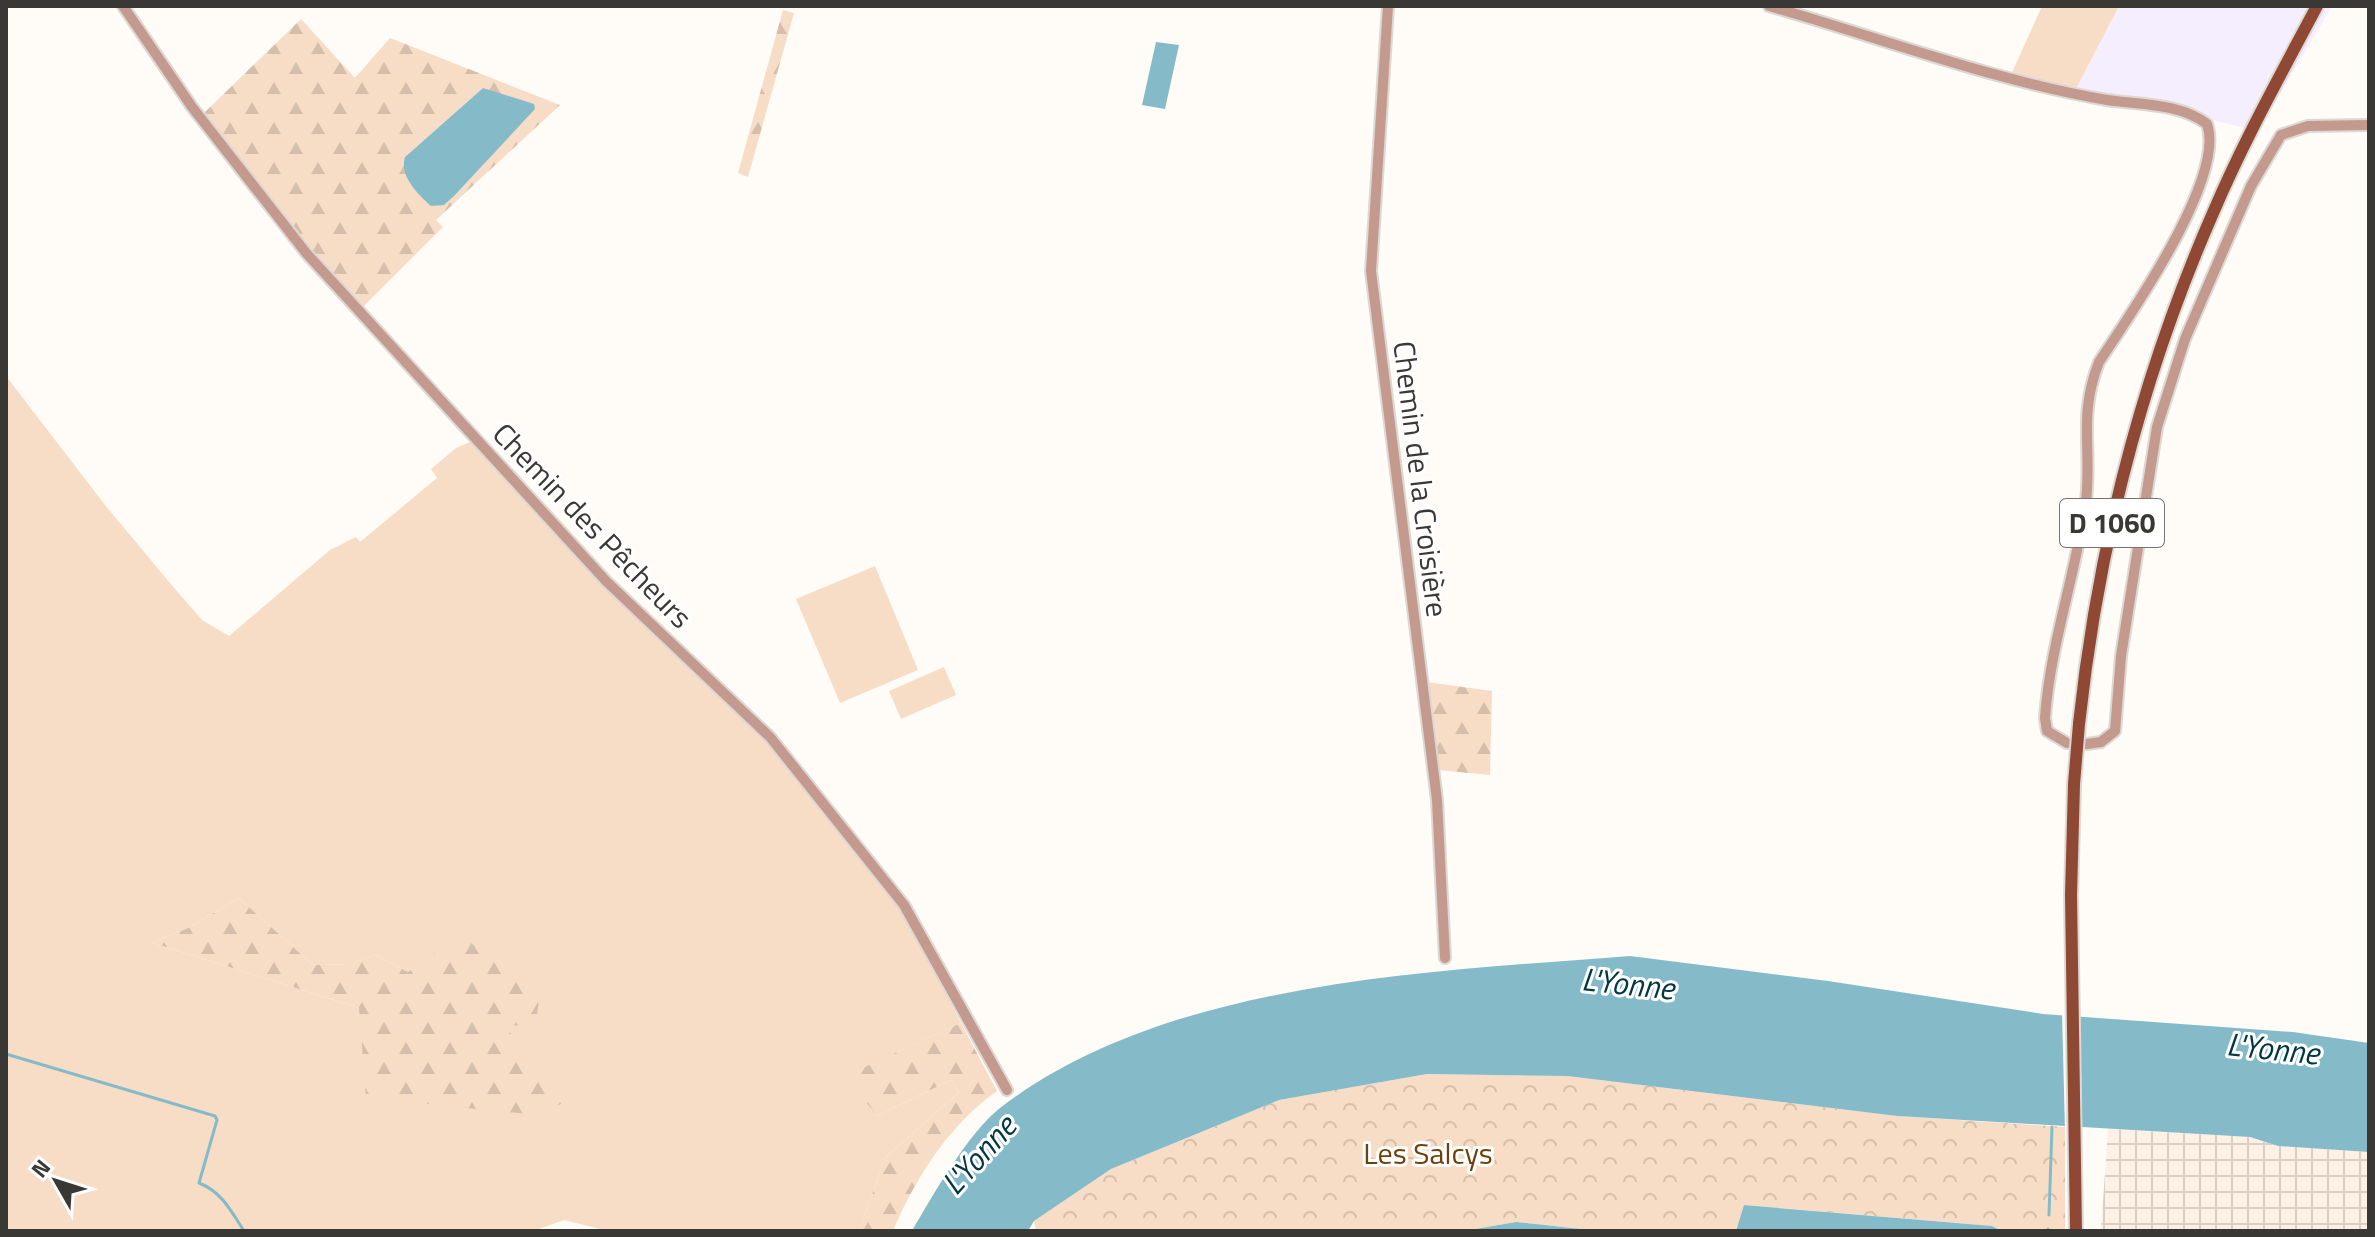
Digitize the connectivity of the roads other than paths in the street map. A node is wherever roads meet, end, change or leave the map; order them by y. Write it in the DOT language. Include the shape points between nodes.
graph roads {
  1 [pos="123,6"];
  2 [pos="1388,6"];
  3 [pos="1769,6"];
  4 [pos="2317,6"];
  5 [pos="2369,125"];
  6 [pos="2067,743"];
  7 [pos="2087,744"];
  8 [pos="1445,958"];
  9 [pos="1007,1090"];
  10 [pos="2076,1231"];
  1 -- 9 [label="street, Chemin des Pêcheurs" via="192,107 307,254 606,581 777,746 904,905"];
  2 -- 8 [label="street, Chemin de la Croisière" via="1371,271 1437,800"];
  3 -- 6 [label="street" via="2002,78 2180,110 2207,124 2211,150 2201,184 2169,248 2099,362 2086,406 2086,500 2045,718 2047,731"];
  4 -- 10 [label="main road, D 1060, bridge" via="2213,211 2163,340 2127,459 2095,599 2074,784"];
  5 -- 7 [label="street" via="2288,131 2274,144 2251,186 2185,339 2157,427 2121,656 2115,731 2101,742"];
}
